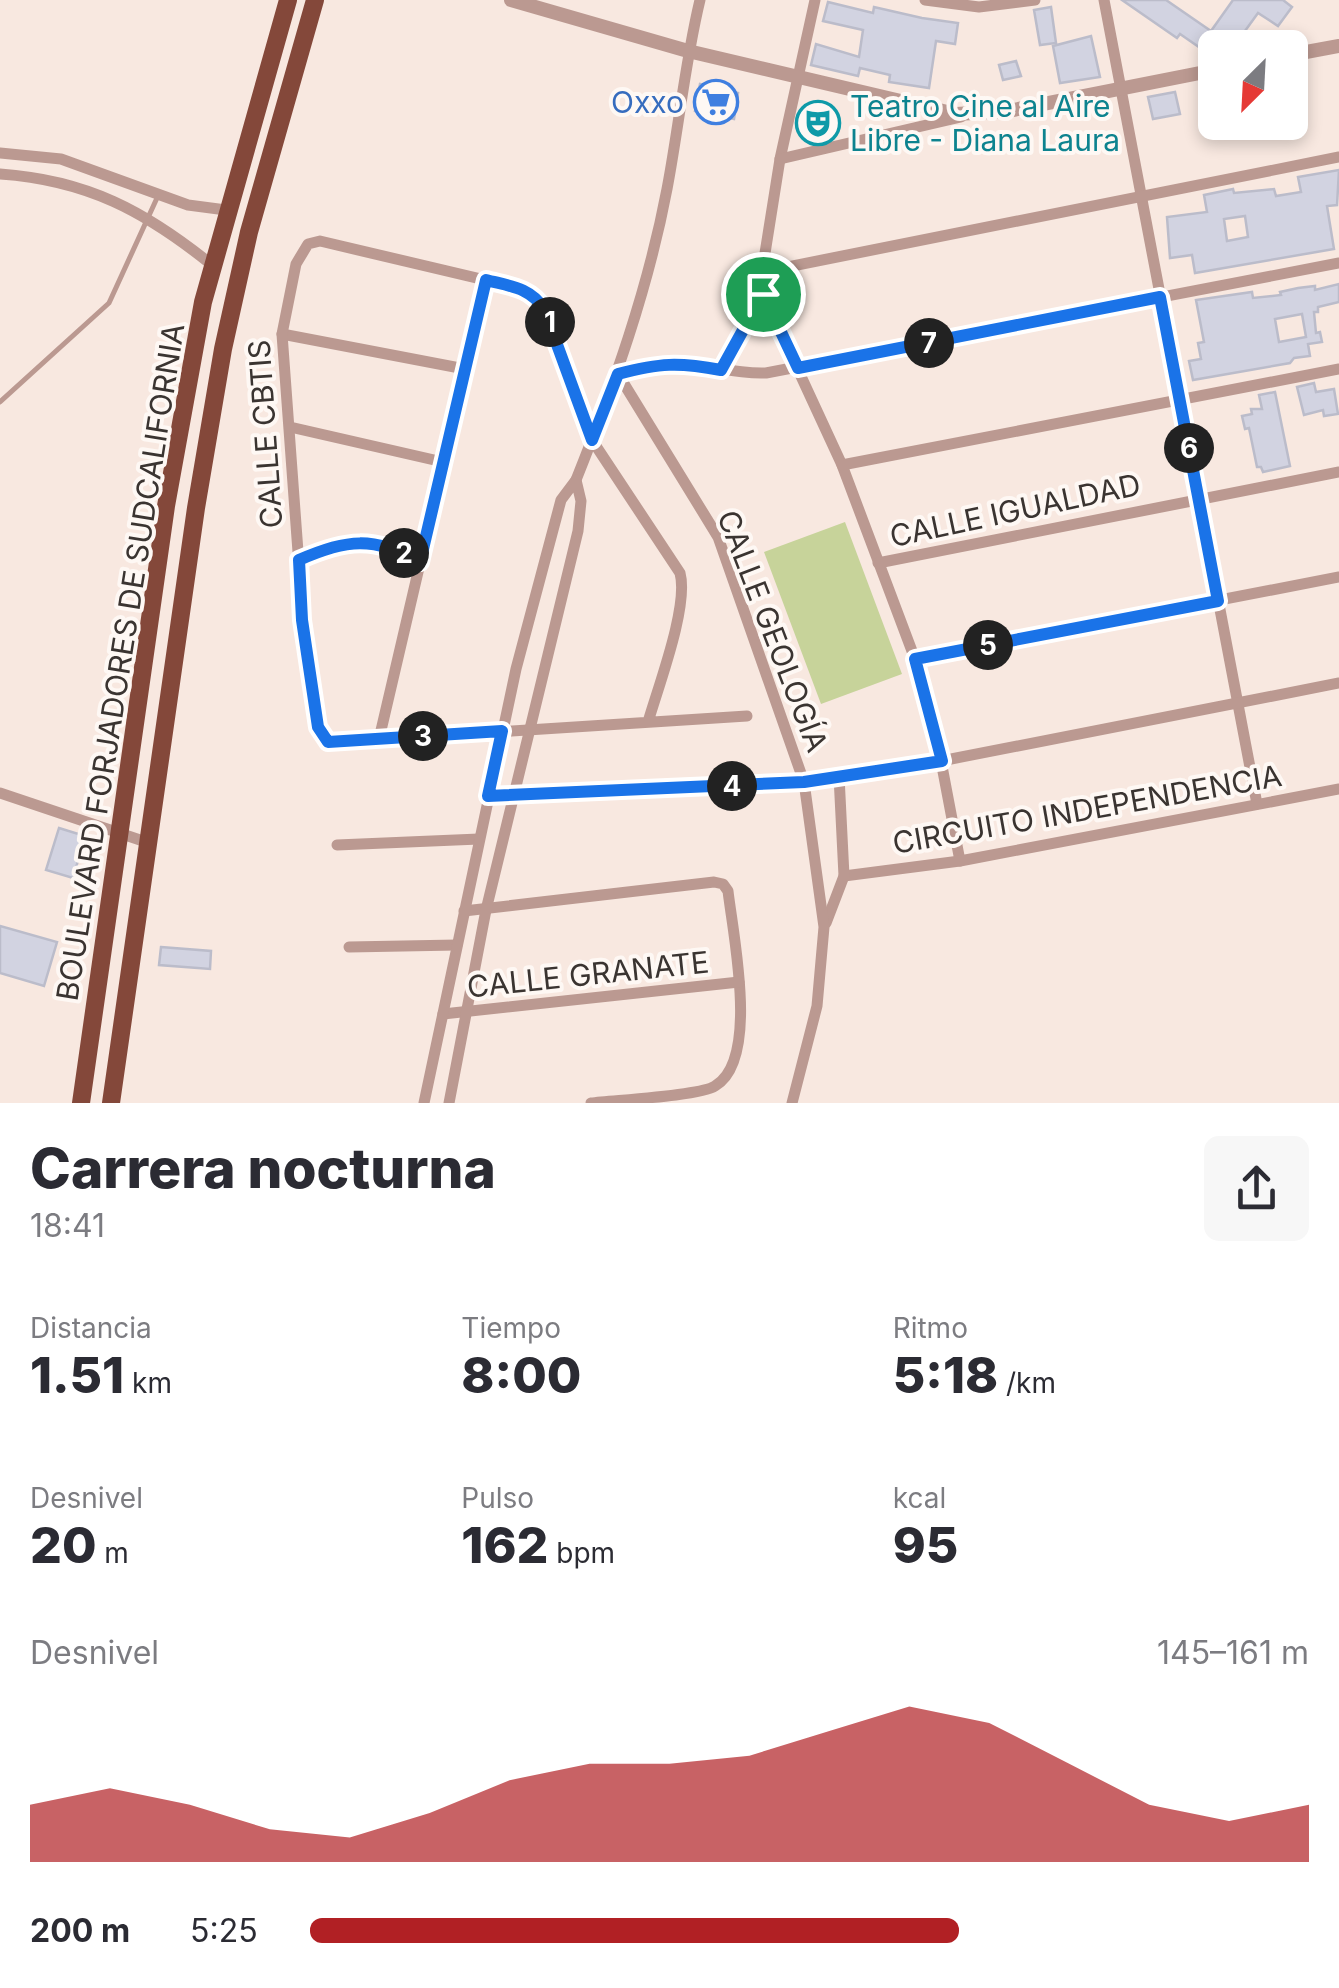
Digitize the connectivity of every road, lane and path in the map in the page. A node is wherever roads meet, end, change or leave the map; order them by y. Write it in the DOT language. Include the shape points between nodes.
graph roads {
  1 [pos="288,0"];
  2 [pos="315,0"];
  3 [pos="511,0"];
  4 [pos="700,0"];
  5 [pos="815,0"];
  6 [pos="925,0"];
  7 [pos="1035,0"];
  8 [pos="1104,0"];
  9 [pos="1339,46"];
  10 [pos="688,50"];
  11 [pos="1308,52"];
  12 [pos="1198,73"];
  13 [pos="798,78"];
  14 [pos="1120,88"];
  15 [pos="970,114"];
  16 [pos="0,153"];
  17 [pos="1339,157"];
  18 [pos="780,159"];
  19 [pos="0,174"];
  20 [pos="159,195"];
  21 [pos="1141,196"];
  22 [pos="226,210"];
  23 [pos="148,218"];
  24 [pos="1339,263"];
  25 [pos="212,265"];
  26 [pos="762,272"];
  27 [pos="486,280"];
  28 [pos="763,294"];
  29 [pos="1160,297"];
  30 [pos="282,334"];
  31 [pos="798,368"];
  32 [pos="465,369"];
  33 [pos="1339,369"];
  34 [pos="721,370"];
  35 [pos="618,374"];
  36 [pos="1180,399"];
  37 [pos="0,402"];
  38 [pos="290,427"];
  39 [pos="592,440"];
  40 [pos="443,462"];
  41 [pos="842,465"];
  42 [pos="1339,472"];
  43 [pos="576,480"];
  44 [pos="1199,498"];
  45 [pos="166,506"];
  46 [pos="196,508"];
  47 [pos="299,560"];
  48 [pos="420,562"];
  49 [pos="878,563"];
  50 [pos="1339,577"];
  51 [pos="1218,601"];
  52 [pos="915,659"];
  53 [pos="1339,683"];
  54 [pos="1238,704"];
  55 [pos="747,716"];
  56 [pos="648,722"];
  57 [pos="528,730"];
  58 [pos="502,731"];
  59 [pos="378,738"];
  60 [pos="942,761"];
  61 [pos="839,776"];
  62 [pos="804,782"];
  63 [pos="1339,789"];
  64 [pos="0,793"];
  65 [pos="488,796"];
  66 [pos="513,796"];
  67 [pos="1257,804"];
  68 [pos="121,834"];
  69 [pos="479,839"];
  70 [pos="149,843"];
  71 [pos="337,845"];
  72 [pos="960,861"];
  73 [pos="844,876"];
  74 [pos="486,910"];
  75 [pos="464,912"];
  76 [pos="824,927"];
  77 [pos="457,945"];
  78 [pos="349,946"];
  79 [pos="738,982"];
  80 [pos="466,1013"];
  81 [pos="443,1014"];
  82 [pos="81,1103"];
  83 [pos="111,1103"];
  84 [pos="424,1103"];
  85 [pos="449,1103"];
  86 [pos="591,1103"];
  87 [pos="792,1103"];
  1 -- 22 [label="highway, BOULEVARD FORJADORES DE SUDCALIFORNIA"];
  2 -- 46 [label="highway, BOULEVARD FORJADORES DE SUDCALIFORNIA" via="238,273"];
  3 -- 10 [label="street"];
  4 -- 10 [label="street"];
  5 -- 13 [label="street"];
  6 -- 7 [label="street" via="979,7"];
  8 -- 14 [label="street"];
  9 -- 11 [label="street"];
  10 -- 13 [label="street"];
  10 -- 35 [label="street" via="667,189"];
  12 -- 14 [label="street"];
  13 -- 15 [label="street"];
  13 -- 18 [label="street"];
  14 -- 15 [label="street"];
  14 -- 21 [label="street"];
  15 -- 18 [label="street"];
  16 -- 20 [label="street" via="60,159"];
  17 -- 21 [label="street"];
  18 -- 26 [label="street"];
  19 -- 23 [label="street" via="79,186"];
  20 -- 22 [label="street"];
  20 -- 23 [label="lane"];
  21 -- 26 [label="street"];
  21 -- 29 [label="street"];
  22 -- 25 [label="highway, BOULEVARD FORJADORES DE SUDCALIFORNIA"];
  23 -- 25 [label="street"];
  23 -- 37 [label="lane" via="109,302"];
  24 -- 29 [label="street"];
  25 -- 45 [label="highway, BOULEVARD FORJADORES DE SUDCALIFORNIA"];
  26 -- 28 [label="street"];
  27 -- 30 [label="street, CALLE CBTIS" via="320,241 308,244 296,264"];
  27 -- 32 [label="street"];
  27 -- 39 [label="street" via="538,299"];
  28 -- 31 [label="street"];
  28 -- 34 [label="street"];
  29 -- 31 [label="street"];
  29 -- 36 [label="street"];
  30 -- 32 [label="street"];
  30 -- 38 [label="street, CALLE CBTIS"];
  31 -- 34 [label="street"];
  31 -- 41 [label="street"];
  32 -- 40 [label="street"];
  33 -- 36 [label="street"];
  34 -- 35 [label="street" via="658,364"];
  35 -- 39 [label="street"];
  35 -- 62 [label="street, CALLE GEOLOGÍA" via="718,537"];
  36 -- 41 [label="street"];
  36 -- 44 [label="street"];
  38 -- 40 [label="street"];
  38 -- 47 [label="street, CALLE CBTIS"];
  39 -- 43 [label="street"];
  39 -- 56 [label="street" via="682,582"];
  40 -- 48 [label="street"];
  41 -- 49 [label="street"];
  42 -- 44 [label="street, CALLE IGUALDAD"];
  43 -- 57 [label="street" via="578,531"];
  43 -- 58 [label="street" via="561,500"];
  44 -- 49 [label="street, CALLE IGUALDAD"];
  44 -- 51 [label="street"];
  45 -- 46 [label="highway"];
  45 -- 68 [label="highway, BOULEVARD FORJADORES DE SUDCALIFORNIA"];
  46 -- 70 [label="highway, BOULEVARD FORJADORES DE SUDCALIFORNIA"];
  47 -- 48 [label="street" via="330,546 370,543"];
  47 -- 59 [label="street, CALLE CBTIS" via="318,727 328,742"];
  48 -- 59 [label="street"];
  49 -- 52 [label="street"];
  50 -- 51 [label="street"];
  51 -- 52 [label="street"];
  51 -- 54 [label="street"];
  52 -- 60 [label="street"];
  53 -- 54 [label="street"];
  54 -- 60 [label="street"];
  54 -- 67 [label="street"];
  55 -- 56 [label="street"];
  56 -- 57 [label="street"];
  57 -- 58 [label="street"];
  57 -- 66 [label="street"];
  58 -- 59 [label="street"];
  58 -- 65 [label="street"];
  60 -- 61 [label="street"];
  60 -- 72 [label="street"];
  61 -- 62 [label="street"];
  61 -- 73 [label="street"];
  62 -- 66 [label="street"];
  62 -- 76 [label="street, CALLE GEOLOGÍA"];
  63 -- 67 [label="street, CIRCUITO INDEPENDENCIA"];
  64 -- 68 [label="street"];
  65 -- 66 [label="street"];
  65 -- 69 [label="street"];
  66 -- 74 [label="street"];
  67 -- 72 [label="street, CIRCUITO INDEPENDENCIA"];
  68 -- 70 [label="street"];
  68 -- 82 [label="highway, BOULEVARD FORJADORES DE SUDCALIFORNIA"];
  69 -- 71 [label="street"];
  69 -- 75 [label="street"];
  70 -- 83 [label="highway, BOULEVARD FORJADORES DE SUDCALIFORNIA"];
  72 -- 73 [label="street, CIRCUITO INDEPENDENCIA"];
  73 -- 76 [label="street"];
  74 -- 75 [label="street"];
  74 -- 79 [label="street" via="723,884"];
  74 -- 80 [label="street"];
  75 -- 77 [label="street"];
  76 -- 87 [label="street, CALLE GEOLOGÍA" via="817,1006"];
  77 -- 78 [label="street"];
  77 -- 81 [label="street"];
  79 -- 80 [label="street, CALLE GRANATE"];
  79 -- 86 [label="street" via="741,1030 719,1084"];
  80 -- 81 [label="street, CALLE GRANATE"];
  80 -- 85 [label="street"];
  81 -- 84 [label="street"];
}
